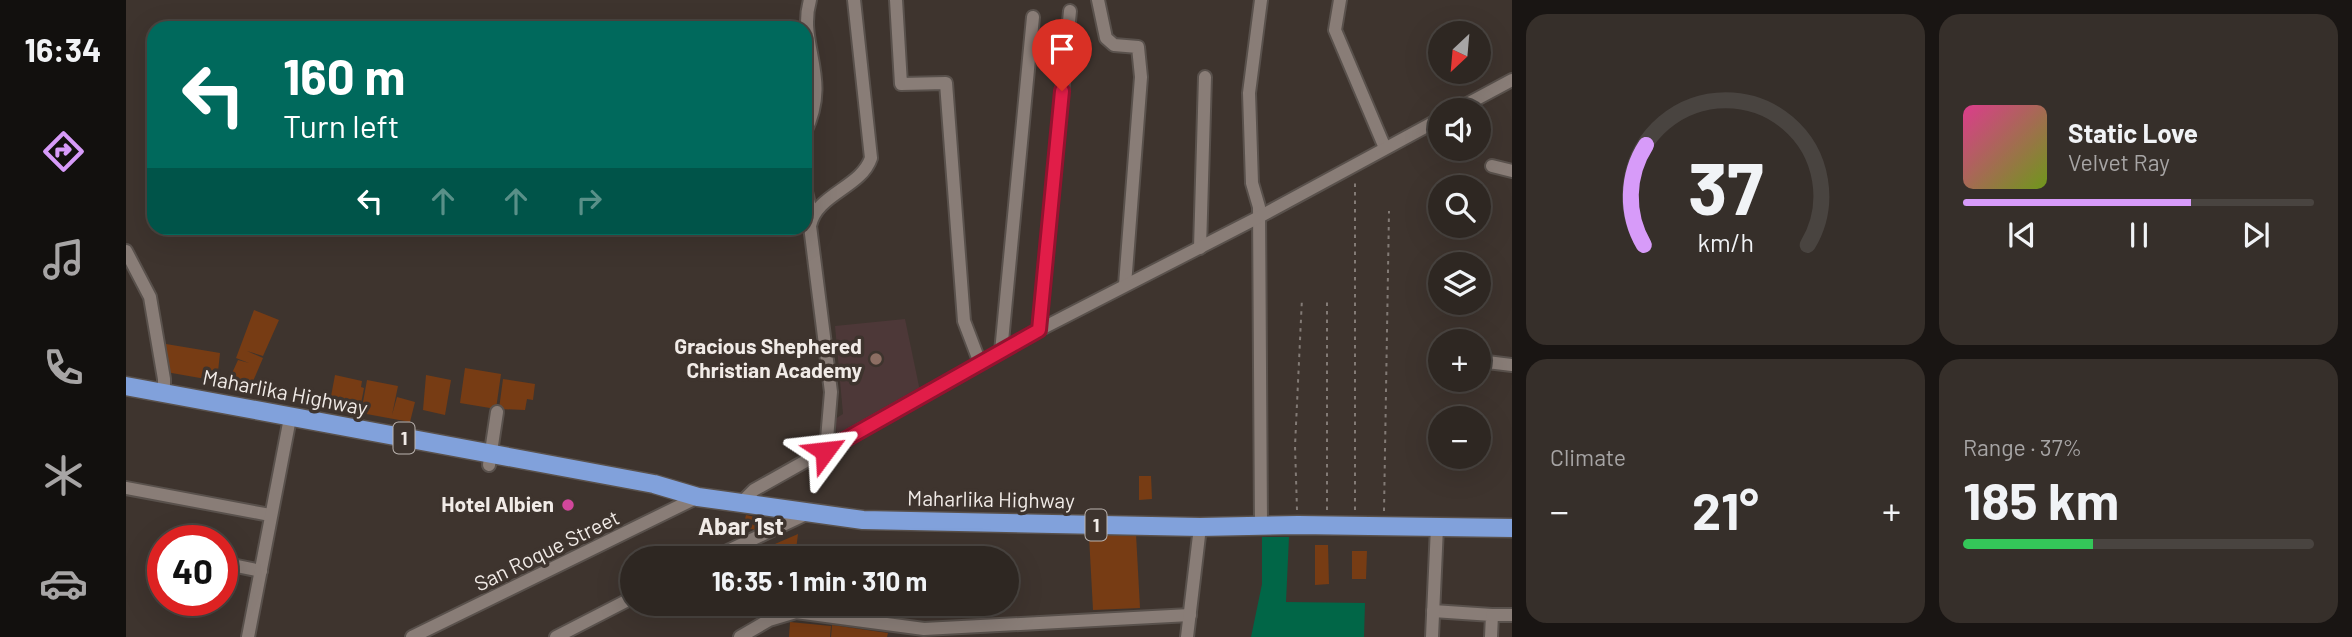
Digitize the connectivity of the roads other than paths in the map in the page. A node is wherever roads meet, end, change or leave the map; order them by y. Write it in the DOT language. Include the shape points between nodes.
graph roads {
  1 [pos="810,0"];
  2 [pos="854,0"];
  3 [pos="895,0"];
  4 [pos="1098,0"];
  5 [pos="1261,0"];
  6 [pos="1340,0"];
  7 [pos="1070,11"];
  8 [pos="1033,17"];
  9 [pos="807,21"];
  10 [pos="812,50"];
  11 [pos="1205,77"];
  12 [pos="1512,80"];
  13 [pos="1478,98"];
  14 [pos="812,119"];
  15 [pos="1428,125"];
  16 [pos="1385,148"];
  17 [pos="1492,166"];
  18 [pos="1512,171"];
  19 [pos="812,216"];
  20 [pos="1259,217"];
  21 [pos="811,235"];
  22 [pos="1200,248"];
  23 [pos="126,251"];
  24 [pos="1125,285"];
  25 [pos="1039,330"];
  26 [pos="1001,352"];
  27 [pos="980,363"];
  28 [pos="1491,363"];
  29 [pos="1512,365"];
  30 [pos="132,393"];
  31 [pos="164,394"];
  32 [pos="218,409"];
  33 [pos="497,412"];
  34 [pos="289,423"];
  35 [pos="825,451"];
  36 [pos="490,459"];
  37 [pos="126,488"];
  38 [pos="690,496"];
  39 [pos="740,504"];
  40 [pos="270,514"];
  41 [pos="806,514"];
  42 [pos="1261,526"];
  43 [pos="1200,527"];
  44 [pos="1437,527"];
  45 [pos="1512,528"];
  46 [pos="738,546"];
  47 [pos="238,566"];
  48 [pos="261,571"];
  49 [pos="620,605"];
  50 [pos="1433,611"];
  51 [pos="1190,615"];
  52 [pos="1492,615"];
  53 [pos="1512,615"];
  54 [pos="571,633"];
  55 [pos="924,633"];
  56 [pos="248,637"];
  57 [pos="412,637"];
  58 [pos="556,637"];
  59 [pos="740,637"];
  60 [pos="1187,637"];
  61 [pos="1432,637"];
  62 [pos="1491,637"];
  1 -- 9 [label="street"];
  2 -- 19 [label="street" via="872,158 860,176"];
  3 -- 27 [label="street" via="901,84 946,83 964,321"];
  4 -- 24 [label="street" via="1106,38 1114,45 1138,47 1139,55"];
  5 -- 20 [label="street" via="1249,93 1252,183"];
  6 -- 16 [label="street" via="1335,30"];
  7 -- 25 [label="street"];
  8 -- 26 [label="street"];
  10 -- 14 [label="street" via="818,87"];
  11 -- 22 [label="street"];
  12 -- 13 [label="street"];
  15 -- 16 [label="street"];
  16 -- 20 [label="street"];
  17 -- 18 [label="street"];
  20 -- 22 [label="street"];
  20 -- 42 [label="street"];
  21 -- 35 [label="street" via="831,392"];
  22 -- 24 [label="street"];
  23 -- 31 [label="street" via="149,297"];
  24 -- 25 [label="street"];
  25 -- 26 [label="street"];
  26 -- 27 [label="street"];
  27 -- 35 [label="street"];
  28 -- 29 [label="street"];
  30 -- 31 [label="highway, Maharlika Highway / 1"];
  30 -- 32 [label="highway, Maharlika Highway / 1"];
  31 -- 32 [label="highway, Maharlika Highway / 1"];
  32 -- 34 [label="highway, Maharlika Highway / 1"];
  33 -- 36 [label="street"];
  34 -- 36 [label="highway, Maharlika Highway / 1"];
  34 -- 40 [label="street"];
  35 -- 39 [label="street" via="754,490"];
  36 -- 38 [label="highway, Maharlika Highway / 1" via="650,493"];
  37 -- 40 [label="street"];
  38 -- 39 [label="highway, Maharlika Highway / 1"];
  38 -- 57 [label="street, San Roque Street"];
  39 -- 41 [label="highway, Maharlika Highway / 1"];
  40 -- 48 [label="street"];
  41 -- 43 [label="highway, Maharlika Highway / 1" via="863,520"];
  41 -- 46 [label="street"];
  42 -- 43 [label="highway, Maharlika Highway / 1"];
  42 -- 44 [label="highway, Maharlika Highway / 1"];
  43 -- 51 [label="street"];
  44 -- 45 [label="highway, Maharlika Highway / 1"];
  44 -- 50 [label="street"];
  47 -- 48 [label="street"];
  48 -- 56 [label="street"];
  49 -- 54 [label="street"];
  50 -- 52 [label="street"];
  50 -- 61 [label="street"];
  51 -- 55 [label="street"];
  51 -- 60 [label="street"];
  52 -- 53 [label="street"];
  52 -- 62 [label="street"];
  54 -- 58 [label="street"];
  55 -- 59 [label="street" via="796,612 769,620"];
}
